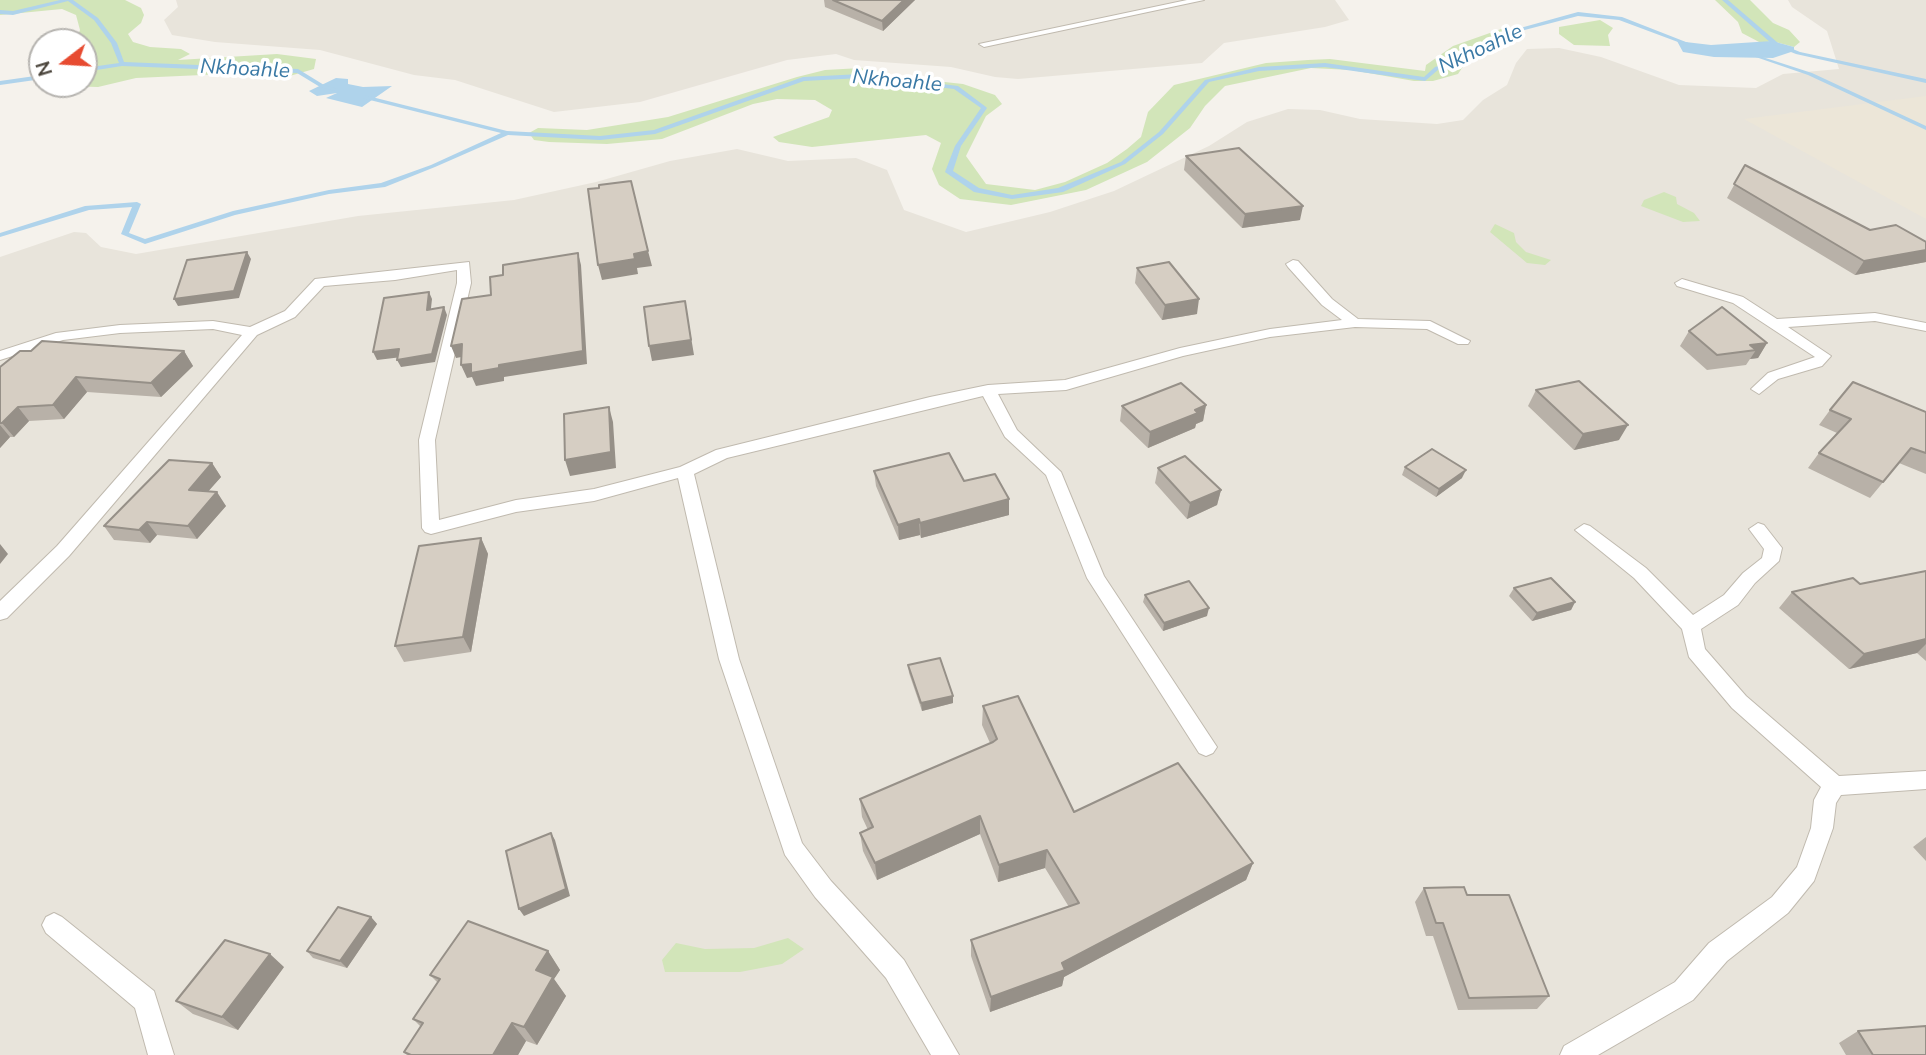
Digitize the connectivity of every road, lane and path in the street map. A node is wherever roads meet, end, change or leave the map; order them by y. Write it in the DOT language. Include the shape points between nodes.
graph roads {
  1 [pos="1200,0"];
  2 [pos="984,44"];
  3 [pos="1293,264"];
  4 [pos="1682,284"];
  5 [pos="1354,323"];
  6 [pos="1777,323"];
  7 [pos="1926,327"];
  8 [pos="252,332"];
  9 [pos="1463,341"];
  10 [pos="0,356"];
  11 [pos="1759,389"];
  12 [pos="988,390"];
  13 [pos="685,471"];
  14 [pos="1758,529"];
  15 [pos="1584,530"];
  16 [pos="0,614"];
  17 [pos="1691,626"];
  18 [pos="1206,747"];
  19 [pos="1926,780"];
  20 [pos="1835,786"];
  21 [pos="54,925"];
  22 [pos="161,1055"];
  23 [pos="946,1055"];
  24 [pos="1573,1055"];
  1 -- 2 [label="lane"];
  3 -- 5 [label="lane" via="1327,302"];
  4 -- 6 [label="lane" via="1738,300"];
  5 -- 9 [label="lane" via="1430,325"];
  5 -- 12 [label="lane" via="1270,333 1180,352 1066,385"];
  6 -- 7 [label="lane" via="1875,317"];
  6 -- 11 [label="lane" via="1824,356 1817,363 1773,376"];
  8 -- 10 [label="lane" via="214,325 120,329 61,336"];
  8 -- 13 [label="lane" via="290,314 320,282 464,265 464,283 427,440 430,527 516,506 594,495"];
  8 -- 16 [label="lane" via="63,551"];
  12 -- 13 [label="lane" via="722,454"];
  12 -- 18 [label="lane" via="1010,433 1053,472 1096,578"];
  13 -- 23 [label="lane" via="729,659 793,848 895,969"];
  14 -- 17 [label="lane" via="1773,548 1770,561 1731,600"];
  15 -- 17 [label="lane" via="1640,573"];
  17 -- 20 [label="lane" via="1696,652 1738,702"];
  19 -- 20 [label="lane"];
  20 -- 24 [label="lane" via="1825,800 1822,828 1806,873 1780,905 1718,952 1684,990"];
  21 -- 22 [label="lane" via="145,1000"];
}
